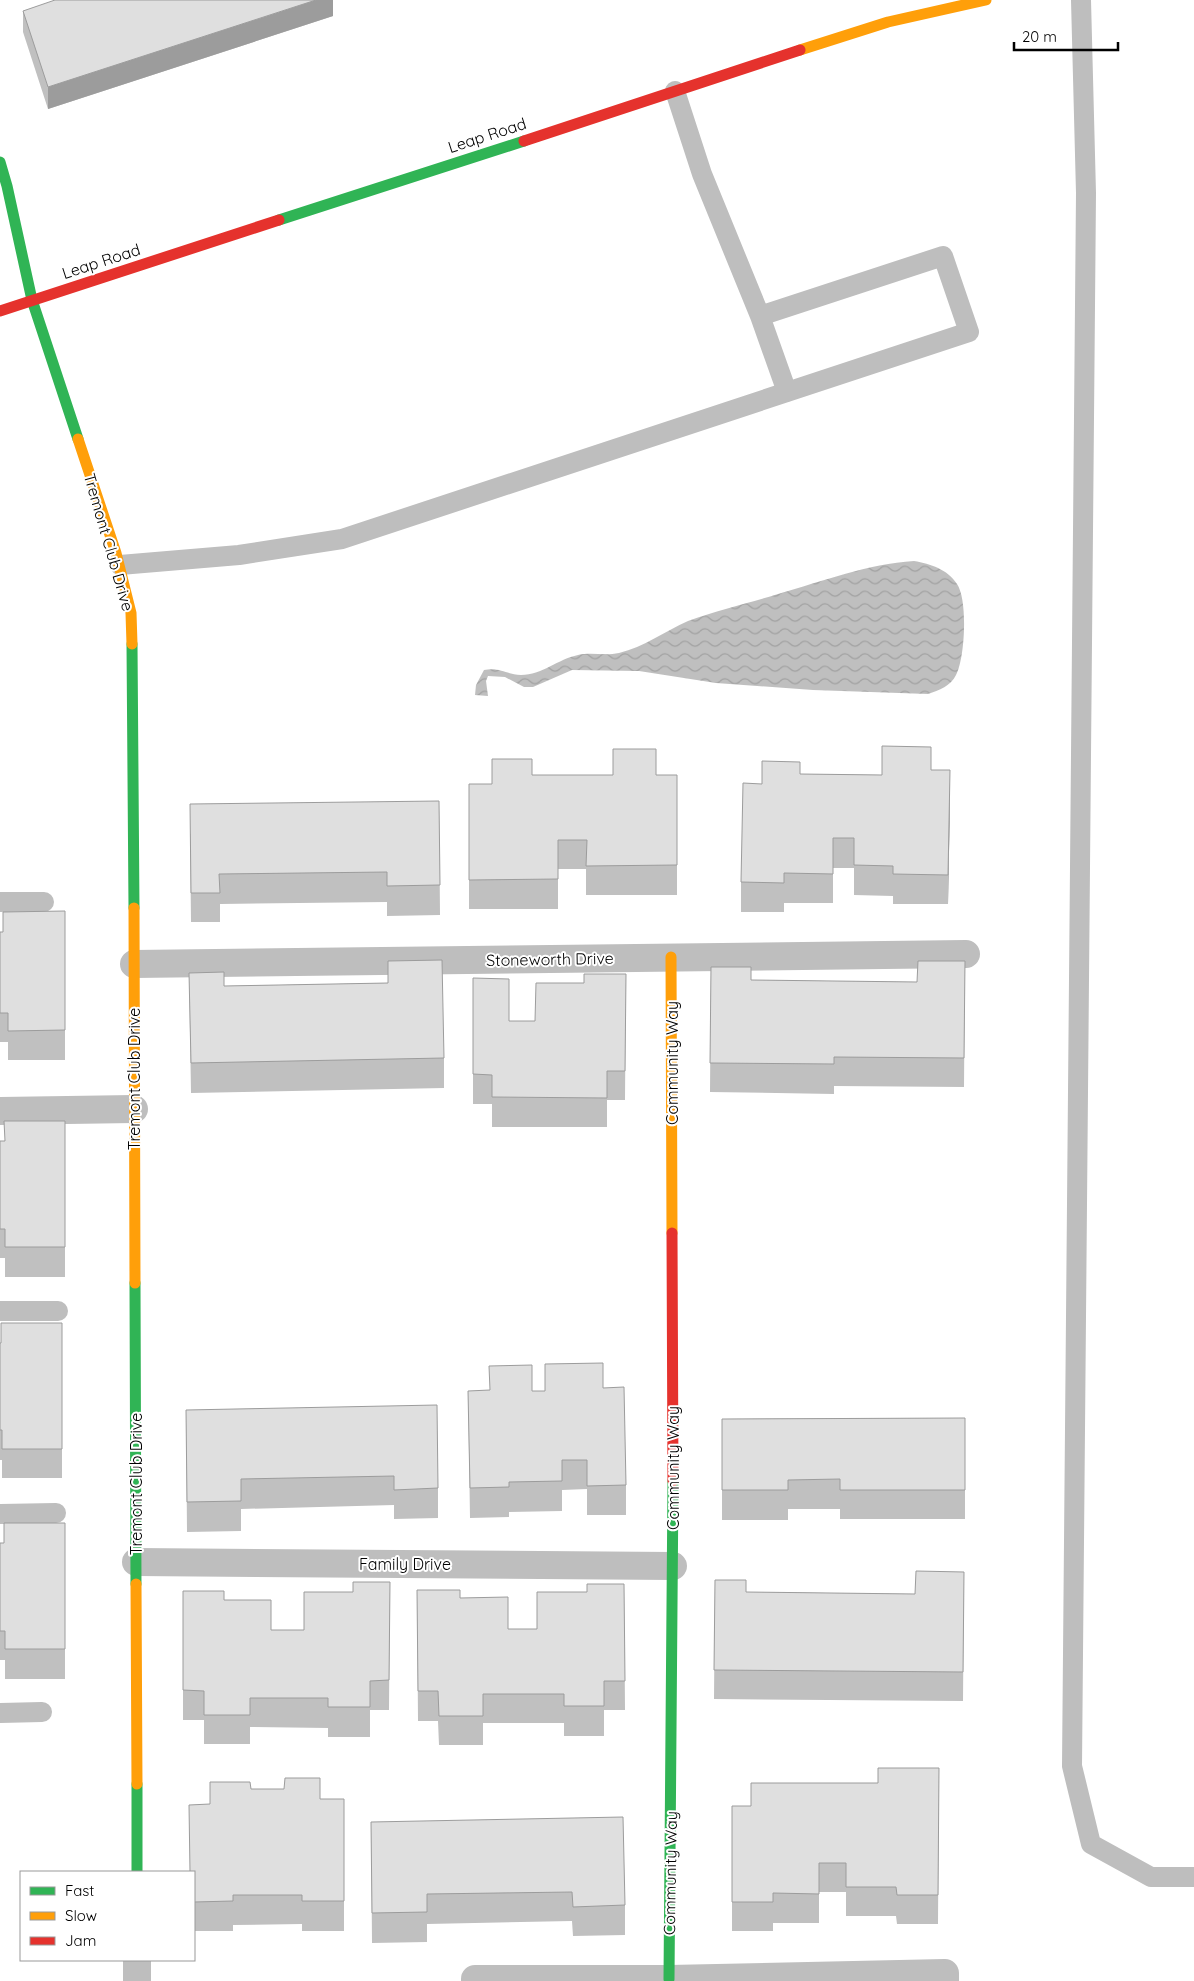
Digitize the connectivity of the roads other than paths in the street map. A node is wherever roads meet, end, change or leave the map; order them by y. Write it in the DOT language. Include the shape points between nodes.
graph roads {
  1 [pos="986,0"];
  2 [pos="1081,0"];
  3 [pos="675,91"];
  4 [pos="0,162"];
  5 [pos="32,300"];
  6 [pos="0,311"];
  7 [pos="760,316"];
  8 [pos="787,392"];
  9 [pos="120,565"];
  10 [pos="0,902"];
  11 [pos="44,902"];
  12 [pos="966,954"];
  13 [pos="672,957"];
  14 [pos="134,964"];
  15 [pos="134,1109"];
  16 [pos="0,1111"];
  17 [pos="0,1311"];
  18 [pos="58,1311"];
  19 [pos="56,1513"];
  20 [pos="0,1514"];
  21 [pos="136,1562"];
  22 [pos="673,1566"];
  23 [pos="42,1712"];
  24 [pos="0,1713"];
  25 [pos="137,1871"];
  26 [pos="1194,1877"];
  27 [pos="137,1961"];
  28 [pos="945,1977"];
  29 [pos="669,1979"];
  30 [pos="475,1980"];
  31 [pos="137,1981"];
  1 -- 3 [label="street, Leap Road" via="888,22"];
  2 -- 26 [label="lane" via="1086,203 1072,1766 1091,1844 1151,1877"];
  3 -- 5 [label="street, Leap Road"];
  3 -- 7 [label="lane" via="702,174"];
  4 -- 5 [label="street, Tremont Club Drive"];
  5 -- 6 [label="street, Leap Road"];
  5 -- 9 [label="street, Tremont Club Drive"];
  7 -- 8 [label="lane"];
  7 -- 8 [label="lane" via="944,256 969,332"];
  8 -- 9 [label="lane" via="342,539 239,555"];
  9 -- 14 [label="street, Tremont Club Drive" via="131,614"];
  10 -- 11 [label="lane"];
  12 -- 13 [label="street, Stoneworth Drive"];
  13 -- 14 [label="street, Stoneworth Drive"];
  13 -- 22 [label="street, Community Way"];
  14 -- 15 [label="street, Tremont Club Drive"];
  15 -- 16 [label="street"];
  15 -- 21 [label="street, Tremont Club Drive"];
  17 -- 18 [label="lane"];
  19 -- 20 [label="lane"];
  21 -- 22 [label="street, Family Drive"];
  21 -- 25 [label="street, Tremont Club Drive"];
  22 -- 29 [label="street, Community Way"];
  23 -- 24 [label="lane"];
  27 -- 31 [label="street"];
  28 -- 29 [label="street"];
  29 -- 30 [label="street"];
}
